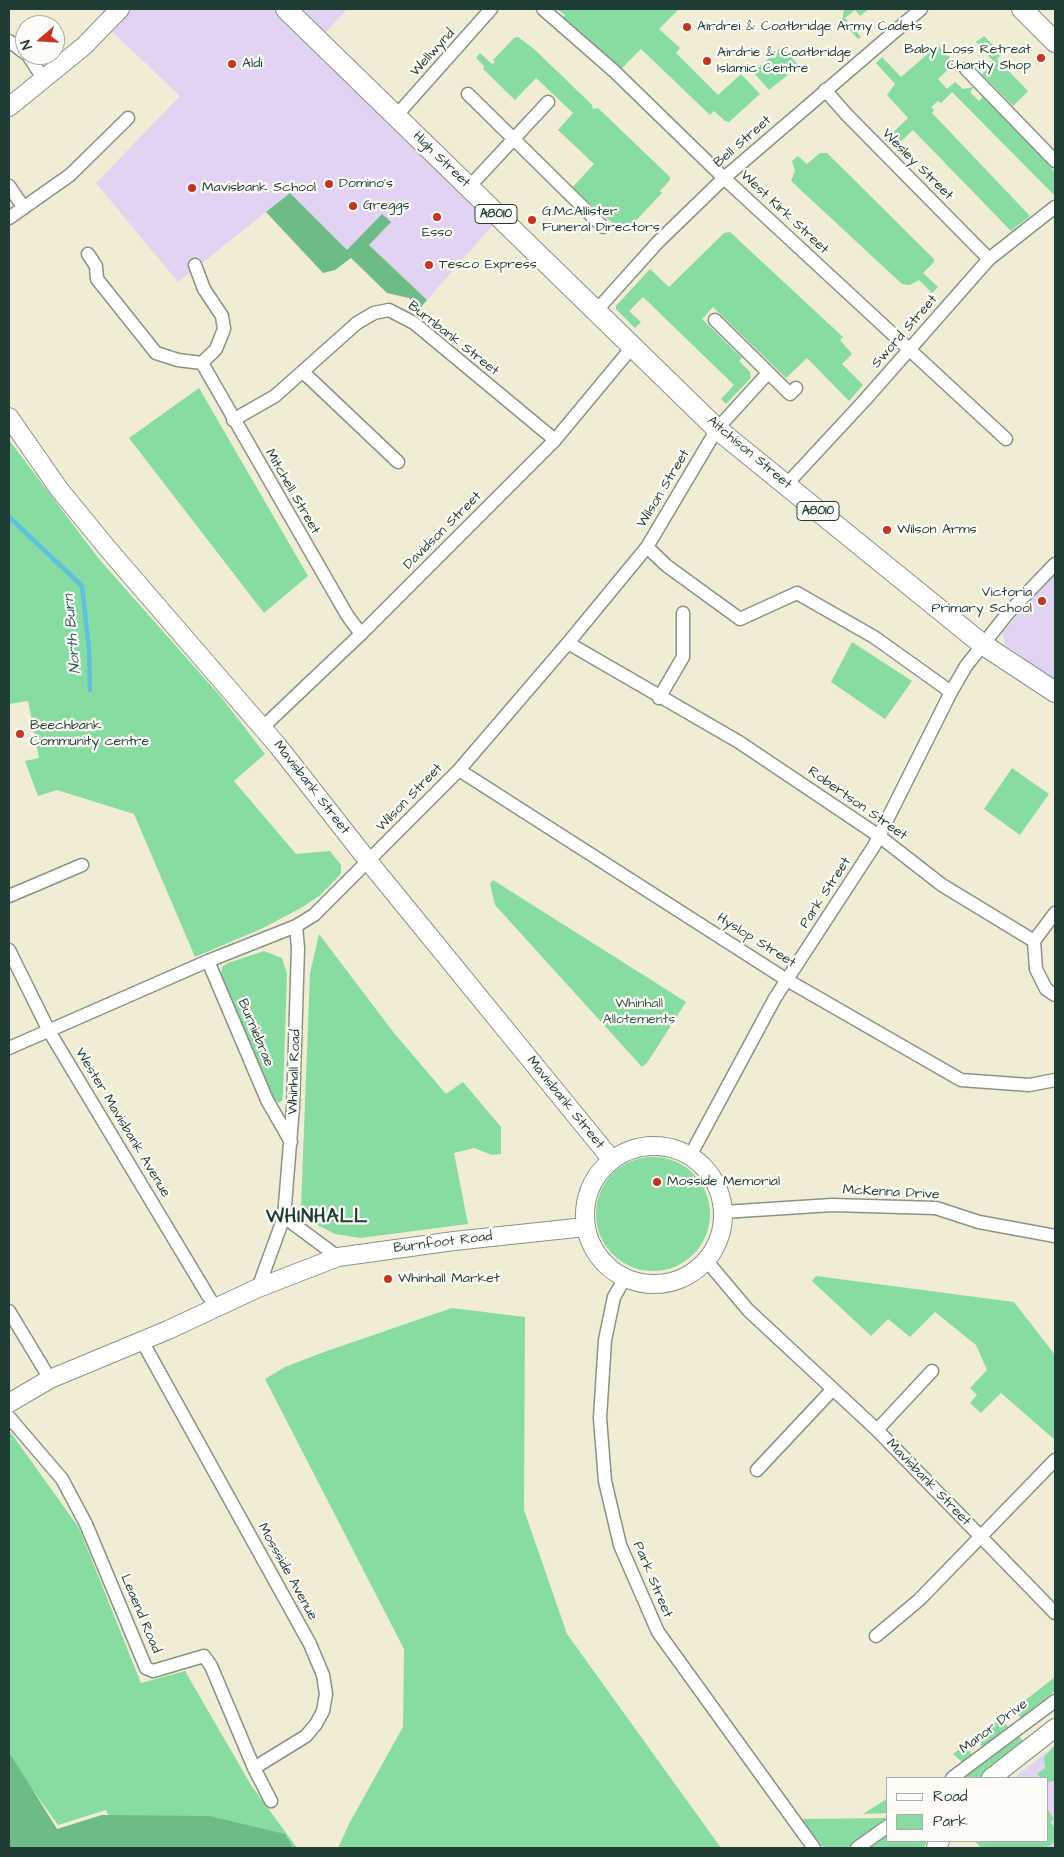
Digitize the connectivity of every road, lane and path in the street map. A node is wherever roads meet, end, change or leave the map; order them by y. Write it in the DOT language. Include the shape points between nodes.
graph roads {
  1 [pos="120,9"];
  2 [pos="286,9"];
  3 [pos="491,9"];
  4 [pos="543,9"];
  5 [pos="921,9"];
  6 [pos="1022,9"];
  7 [pos="1055,42"];
  8 [pos="34,65"];
  9 [pos="966,69"];
  10 [pos="44,80"];
  11 [pos="825,90"];
  12 [pos="468,94"];
  13 [pos="548,102"];
  14 [pos="9,107"];
  15 [pos="396,116"];
  16 [pos="128,118"];
  17 [pos="512,140"];
  18 [pos="1055,161"];
  19 [pos="724,178"];
  20 [pos="9,186"];
  21 [pos="469,186"];
  22 [pos="1055,207"];
  23 [pos="24,208"];
  24 [pos="9,218"];
  25 [pos="603,227"];
  26 [pos="88,254"];
  27 [pos="989,259"];
  28 [pos="195,265"];
  29 [pos="596,311"];
  30 [pos="714,320"];
  31 [pos="633,346"];
  32 [pos="910,350"];
  33 [pos="202,363"];
  34 [pos="304,372"];
  35 [pos="768,373"];
  36 [pos="796,388"];
  37 [pos="9,417"];
  38 [pos="233,420"];
  39 [pos="717,429"];
  40 [pos="1006,438"];
  41 [pos="555,440"];
  42 [pos="398,462"];
  43 [pos="786,485"];
  44 [pos="647,547"];
  45 [pos="1055,564"];
  46 [pos="683,613"];
  47 [pos="361,634"];
  48 [pos="568,643"];
  49 [pos="982,644"];
  50 [pos="951,692"];
  51 [pos="1055,692"];
  52 [pos="660,698"];
  53 [pos="263,728"];
  54 [pos="459,770"];
  55 [pos="879,836"];
  56 [pos="369,862"];
  57 [pos="82,865"];
  58 [pos="9,896"];
  59 [pos="1053,920"];
  60 [pos="296,926"];
  61 [pos="1034,941"];
  62 [pos="9,950"];
  63 [pos="208,961"];
  64 [pos="788,980"];
  65 [pos="1055,995"];
  66 [pos="49,1031"];
  67 [pos="9,1048"];
  68 [pos="1055,1080"];
  69 [pos="291,1142"];
  70 [pos="690,1156"];
  71 [pos="612,1160"];
  72 [pos="723,1212"];
  73 [pos="284,1217"];
  74 [pos="585,1228"];
  75 [pos="1055,1236"];
  76 [pos="338,1257"];
  77 [pos="706,1260"];
  78 [pos="625,1278"];
  79 [pos="258,1288"];
  80 [pos="216,1309"];
  81 [pos="9,1311"];
  82 [pos="142,1341"];
  83 [pos="932,1371"];
  84 [pos="50,1379"];
  85 [pos="833,1389"];
  86 [pos="9,1403"];
  87 [pos="9,1417"];
  88 [pos="877,1430"];
  89 [pos="1055,1460"];
  90 [pos="757,1470"];
  91 [pos="979,1537"];
  92 [pos="1055,1613"];
  93 [pos="876,1636"];
  94 [pos="1055,1701"];
  95 [pos="1055,1728"];
  96 [pos="254,1768"];
  97 [pos="953,1777"];
  98 [pos="992,1777"];
  99 [pos="271,1801"];
  100 [pos="886,1827"];
  101 [pos="814,1848"];
  102 [pos="857,1848"];
  1 -- 10 [label="street"];
  2 -- 15 [label="main road, High Street / A8010"];
  3 -- 15 [label="street, Wellwynd"];
  4 -- 19 [label="street, West Kirk Street" via="614,71"];
  5 -- 11 [label="street, Bell Street"];
  6 -- 7 [label="main road"];
  8 -- 10 [label="street"];
  9 -- 18 [label="street"];
  10 -- 14 [label="street"];
  11 -- 19 [label="street, Bell Street"];
  11 -- 27 [label="street, Wesley Street"];
  12 -- 17 [label="street"];
  13 -- 17 [label="street"];
  15 -- 21 [label="main road, High Street / A8010"];
  16 -- 23 [label="street" via="70,175"];
  17 -- 21 [label="street"];
  17 -- 25 [label="street"];
  19 -- 29 [label="street, Bell Street" via="658,242"];
  19 -- 32 [label="street, West Kirk Street"];
  20 -- 23 [label="street"];
  21 -- 29 [label="main road, High Street / A8010"];
  22 -- 27 [label="street, Sword Street"];
  23 -- 24 [label="street"];
  26 -- 33 [label="street" via="96,266 97,279 156,353"];
  27 -- 32 [label="street, Sword Street"];
  28 -- 33 [label="street" via="204,289 222,316 224,329 216,349"];
  29 -- 31 [label="main road, Aitchison Street / A8010"];
  30 -- 35 [label="street"];
  31 -- 39 [label="main road, Aitchison Street / A8010"];
  31 -- 41 [label="street, Davidson Street"];
  32 -- 40 [label="street, West Kirk Street"];
  32 -- 43 [label="street, Sword Street"];
  33 -- 38 [label="street, Mitchell Street"];
  34 -- 38 [label="street, Burnbank Street" via="275,396"];
  34 -- 41 [label="street, Burnbank Street" via="357,323 374,313 389,310 414,323"];
  34 -- 42 [label="street"];
  35 -- 36 [label="street" via="790,394"];
  35 -- 39 [label="street, Wilson Street"];
  37 -- 53 [label="street, Mavisbank Street" via="59,489 108,549"];
  38 -- 47 [label="street, Mitchell Street"];
  39 -- 43 [label="main road, Aitchison Street / A8010"];
  39 -- 44 [label="street, Wilson Street"];
  41 -- 47 [label="street, Davidson Street"];
  43 -- 49 [label="main road, Aitchison Street / A8010"];
  44 -- 48 [label="street, Wilson Street"];
  44 -- 50 [label="street" via="667,566 740,619 797,593 874,637"];
  45 -- 49 [label="street, Park Street"];
  46 -- 52 [label="street" via="682,657"];
  47 -- 53 [label="street, Davidson Street"];
  48 -- 52 [label="street, Robertson Street"];
  48 -- 54 [label="street, Wilson Street"];
  49 -- 50 [label="street, Park Street"];
  49 -- 51 [label="main road, Aitchison Street / A8010"];
  50 -- 55 [label="street, Park Street"];
  52 -- 55 [label="street, Robertson Street" via="739,742"];
  53 -- 56 [label="street, Mavisbank Street"];
  54 -- 56 [label="street, Wilson Street"];
  54 -- 64 [label="street, Hyslop Street"];
  55 -- 61 [label="street, Robertson Street" via="942,885"];
  55 -- 64 [label="street, Park Street"];
  56 -- 60 [label="street, Wilson Street" via="314,915"];
  56 -- 71 [label="street, Mavisbank Street"];
  57 -- 58 [label="street"];
  59 -- 61 [label="street"];
  60 -- 63 [label="street, Wilson Street"];
  60 -- 69 [label="street, Whinhall Road" via="298,948"];
  61 -- 65 [label="street" via="1036,969 1046,989"];
  62 -- 66 [label="street, Wester Mavisbank Avenue"];
  63 -- 66 [label="street, Wilson Street"];
  63 -- 69 [label="street, Burniebrae" via="267,1100"];
  64 -- 68 [label="street, Hyslop Street" via="962,1080 1029,1085"];
  64 -- 70 [label="street, Park Street"];
  66 -- 67 [label="street, Wilson Street"];
  66 -- 80 [label="street, Wester Mavisbank Avenue"];
  69 -- 73 [label="street, Whinhall Road"];
  70 -- 71 [label="street" via="671,1148 652,1146 625,1152"];
  70 -- 72 [label="street" via="704,1168 718,1188"];
  71 -- 74 [label="street" via="591,1185 585,1206"];
  72 -- 75 [label="street, McKenna Drive" via="832,1205 936,1208 979,1222"];
  72 -- 77 [label="street" via="716,1246"];
  73 -- 76 [label="street"];
  73 -- 79 [label="street, Whinhall Road"];
  74 -- 76 [label="street, Burnfoot Road"];
  74 -- 78 [label="street" via="594,1251 602,1261"];
  76 -- 79 [label="street, Burnfoot Road"];
  77 -- 78 [label="street" via="683,1278 664,1284 644,1284"];
  77 -- 85 [label="street, Mavisbank Street" via="748,1310"];
  78 -- 101 [label="street, Park Street" via="614,1297 605,1340 600,1418 605,1481 620,1545 658,1632"];
  79 -- 80 [label="street"];
  80 -- 82 [label="street"];
  81 -- 84 [label="street"];
  82 -- 84 [label="street"];
  82 -- 96 [label="street, Mossside Avenue" via="310,1644 323,1675 324,1711 316,1724 306,1736"];
  83 -- 88 [label="street, Mavisbank Street"];
  84 -- 86 [label="street"];
  85 -- 88 [label="street, Mavisbank Street"];
  85 -- 90 [label="street"];
  87 -- 96 [label="street, Leaend Road" via="62,1479 86,1524 146,1668 153,1671 204,1656"];
  88 -- 91 [label="street, Mavisbank Street"];
  89 -- 91 [label="street"];
  91 -- 92 [label="street, Mavisbank Street"];
  91 -- 93 [label="street, Mavisbank Street" via="919,1600"];
  94 -- 97 [label="street, Manor Drive"];
  95 -- 98 [label="street"];
  96 -- 99 [label="street"];
  100 -- 102 [label="street"];
}
